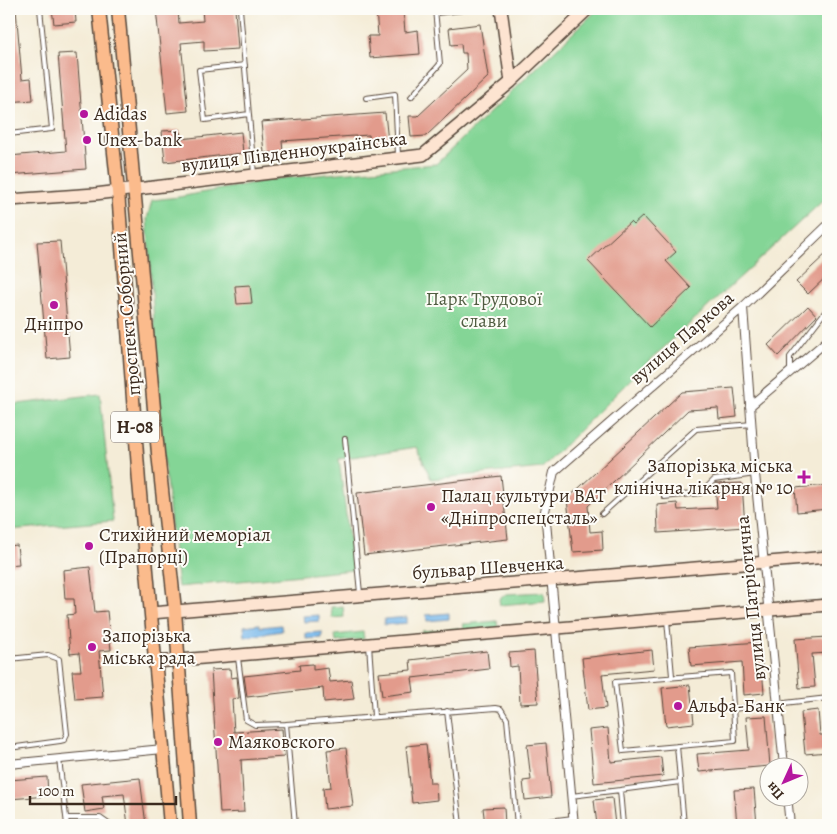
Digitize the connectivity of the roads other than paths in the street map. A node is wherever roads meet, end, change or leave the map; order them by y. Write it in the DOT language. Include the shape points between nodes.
graph roads {
  1 [pos="40,9"];
  2 [pos="99,9"];
  3 [pos="118,9"];
  4 [pos="240,9"];
  5 [pos="472,9"];
  6 [pos="501,9"];
  7 [pos="588,9"];
  8 [pos="436,11"];
  9 [pos="245,65"];
  10 [pos="511,82"];
  11 [pos="411,97"];
  12 [pos="366,98"];
  13 [pos="249,114"];
  14 [pos="9,134"];
  15 [pos="398,158"];
  16 [pos="254,174"];
  17 [pos="134,190"];
  18 [pos="118,191"];
  19 [pos="9,200"];
  20 [pos="828,225"];
  21 [pos="742,307"];
  22 [pos="828,308"];
  23 [pos="828,340"];
  24 [pos="790,374"];
  25 [pos="750,406"];
  26 [pos="752,424"];
  27 [pos="345,439"];
  28 [pos="755,474"];
  29 [pos="664,497"];
  30 [pos="602,514"];
  31 [pos="828,557"];
  32 [pos="764,563"];
  33 [pos="550,580"];
  34 [pos="361,595"];
  35 [pos="828,605"];
  36 [pos="175,610"];
  37 [pos="768,610"];
  38 [pos="151,612"];
  39 [pos="667,618"];
  40 [pos="554,628"];
  41 [pos="369,645"];
  42 [pos="238,656"];
  43 [pos="9,659"];
  44 [pos="177,660"];
  45 [pos="156,662"];
  46 [pos="672,676"];
  47 [pos="828,698"];
  48 [pos="778,704"];
  49 [pos="733,709"];
  50 [pos="447,711"];
  51 [pos="374,716"];
  52 [pos="286,724"];
  53 [pos="677,746"];
  54 [pos="9,748"];
  55 [pos="163,749"];
  56 [pos="783,756"];
  57 [pos="59,759"];
  58 [pos="9,764"];
  59 [pos="680,782"];
  60 [pos="620,790"];
  61 [pos="571,796"];
  62 [pos="788,806"];
  63 [pos="67,818"];
  64 [pos="573,822"];
  65 [pos="67,825"];
  66 [pos="110,825"];
  67 [pos="170,825"];
  68 [pos="190,825"];
  69 [pos="295,825"];
  70 [pos="460,825"];
  71 [pos="517,825"];
  72 [pos="623,825"];
  73 [pos="684,825"];
  74 [pos="790,825"];
  1 -- 14 [label="lane" via="52,129"];
  2 -- 18 [label="main road, проспект Соборний / Н-08"];
  3 -- 17 [label="main road, проспект Соборний / Н-08"];
  4 -- 9 [label="lane"];
  5 -- 8 [label="lane"];
  6 -- 10 [label="street"];
  7 -- 10 [label="street, вулиця Південноукраїнська"];
  8 -- 11 [label="lane" via="440,64"];
  9 -- 13 [label="lane"];
  9 -- 13 [label="lane" via="199,70 205,120"];
  10 -- 15 [label="street, вулиця Південноукраїнська" via="424,154"];
  12 -- 15 [label="lane" via="395,94"];
  13 -- 16 [label="lane"];
  15 -- 16 [label="street, вулиця Південноукраїнська"];
  16 -- 17 [label="street, вулиця Південноукраїнська"];
  17 -- 18 [label="street, вулиця Південноукраїнська"];
  17 -- 36 [label="main road, проспект Соборний / Н-08"];
  18 -- 19 [label="street, вулиця Південноукраїнська"];
  18 -- 38 [label="main road, проспект Соборний / Н-08"];
  20 -- 21 [label="street, вулиця Паркова"];
  21 -- 25 [label="street, вулиця Патріотична"];
  21 -- 33 [label="street, вулиця Паркова" via="554,472 545,511"];
  22 -- 24 [label="lane" via="790,357"];
  23 -- 24 [label="street"];
  24 -- 25 [label="street"];
  25 -- 26 [label="street, вулиця Патріотична"];
  26 -- 28 [label="street, вулиця Патріотична"];
  26 -- 30 [label="lane" via="702,428 691,432"];
  27 -- 34 [label="lane"];
  28 -- 29 [label="lane" via="714,480 701,493"];
  28 -- 32 [label="street, вулиця Патріотична"];
  31 -- 32 [label="street, бульвар Шевченка"];
  32 -- 33 [label="street, бульвар Шевченка"];
  32 -- 37 [label="street, вулиця Патріотична"];
  33 -- 34 [label="street, бульвар Шевченка"];
  33 -- 40 [label="street"];
  34 -- 36 [label="street, бульвар Шевченка"];
  35 -- 37 [label="street"];
  36 -- 38 [label="street, бульвар Шевченка"];
  36 -- 44 [label="main road, проспект Соборний / Н-08"];
  37 -- 39 [label="street"];
  37 -- 48 [label="street, вулиця Патріотична"];
  38 -- 45 [label="main road, проспект Соборний / Н-08"];
  39 -- 40 [label="street"];
  39 -- 46 [label="lane"];
  40 -- 41 [label="street"];
  40 -- 61 [label="street"];
  41 -- 42 [label="street"];
  41 -- 51 [label="lane"];
  42 -- 44 [label="street"];
  42 -- 52 [label="lane" via="246,720 255,725"];
  43 -- 54 [label="lane" via="48,655 59,659 67,734 60,741"];
  44 -- 45 [label="street"];
  44 -- 68 [label="main road, проспект Соборний / Н-08"];
  45 -- 55 [label="main road, проспект Соборний / Н-08"];
  46 -- 49 [label="lane" via="731,673"];
  46 -- 53 [label="lane" via="615,682 623,751"];
  47 -- 48 [label="lane"];
  48 -- 49 [label="lane"];
  48 -- 56 [label="street, вулиця Патріотична"];
  49 -- 53 [label="lane" via="735,741"];
  50 -- 51 [label="lane"];
  50 -- 70 [label="lane"];
  50 -- 71 [label="lane" via="496,708 506,715"];
  51 -- 52 [label="lane"];
  52 -- 69 [label="lane"];
  53 -- 59 [label="lane"];
  55 -- 57 [label="street"];
  55 -- 67 [label="main road, проспект Соборний / Н-08"];
  57 -- 58 [label="street"];
  57 -- 63 [label="lane"];
  59 -- 60 [label="lane"];
  59 -- 73 [label="lane"];
  60 -- 61 [label="lane"];
  60 -- 72 [label="lane"];
  61 -- 64 [label="street"];
  62 -- 74 [label="street"];
  63 -- 65 [label="lane"];
  63 -- 66 [label="lane" via="100,818"];
  64 -- 71 [label="lane"];
}
